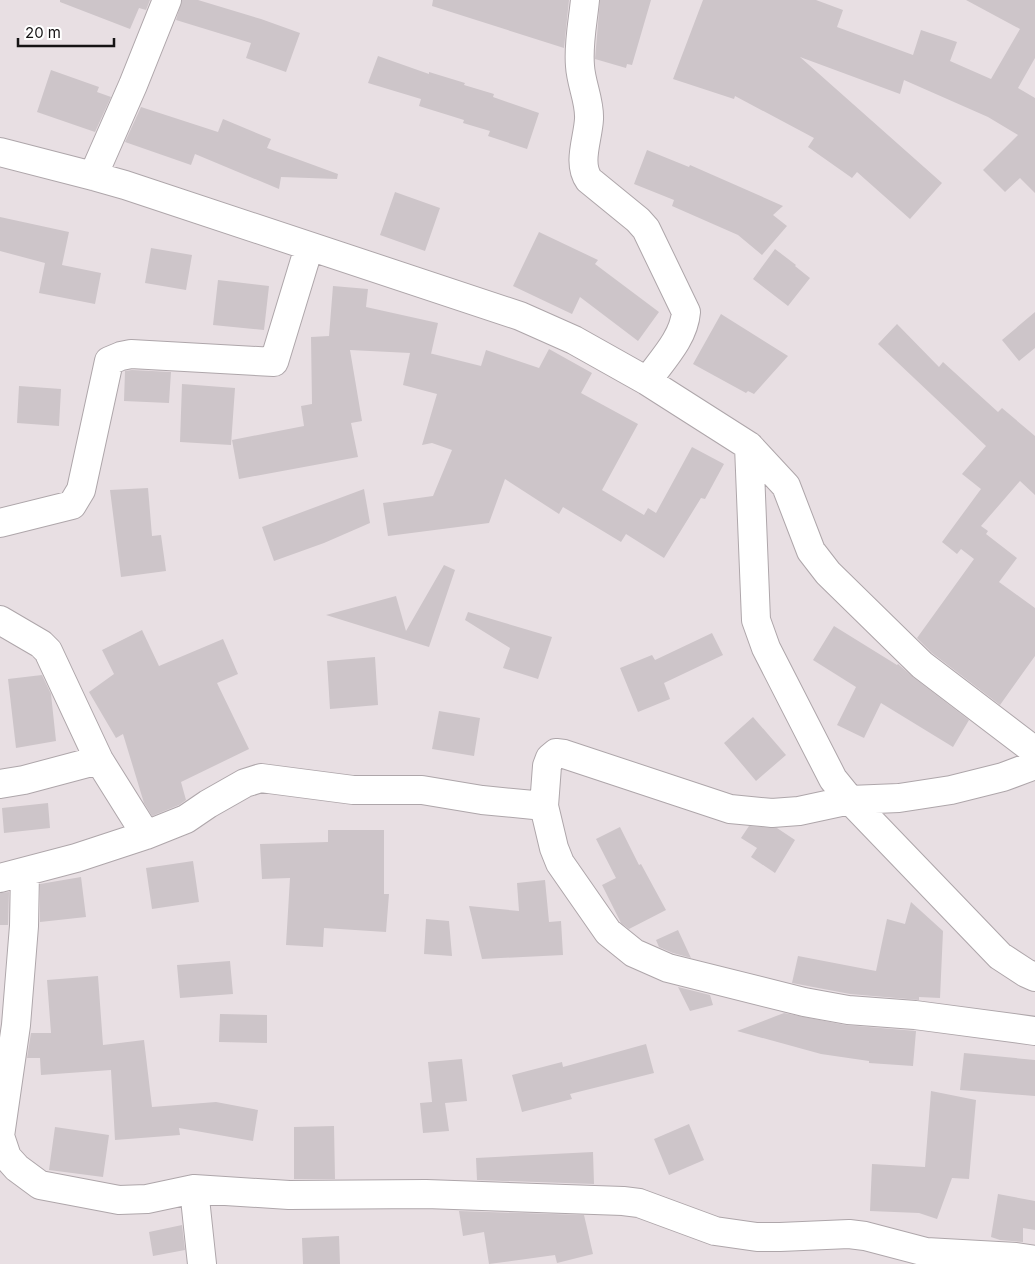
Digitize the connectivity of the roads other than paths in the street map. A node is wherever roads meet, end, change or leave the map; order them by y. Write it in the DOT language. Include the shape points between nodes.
graph roads {
  1 [pos="167,0"];
  2 [pos="585,0"];
  3 [pos="0,152"];
  4 [pos="93,176"];
  5 [pos="309,247"];
  6 [pos="647,381"];
  7 [pos="749,446"];
  8 [pos="0,523"];
  9 [pos="0,620"];
  10 [pos="1035,751"];
  11 [pos="99,760"];
  12 [pos="1035,765"];
  13 [pos="0,784"];
  14 [pos="850,800"];
  15 [pos="544,806"];
  16 [pos="146,835"];
  17 [pos="12,875"];
  18 [pos="1035,977"];
  19 [pos="1035,1031"];
  20 [pos="3,1100"];
  21 [pos="194,1189"];
  22 [pos="944,1259"];
  23 [pos="1035,1260"];
  24 [pos="202,1264"];
  1 -- 4 [label="street"];
  2 -- 6 [label="street" via="580,68 589,120 584,172 589,180 646,229 686,312 680,335"];
  3 -- 4 [label="street"];
  4 -- 5 [label="street"];
  5 -- 6 [label="street" via="520,316 574,340"];
  5 -- 8 [label="street" via="274,362 131,354 109,361 78,498 72,505"];
  6 -- 7 [label="street"];
  7 -- 10 [label="street" via="786,486 811,551 828,573 922,666"];
  7 -- 14 [label="street" via="756,620 766,648 833,779"];
  9 -- 11 [label="street" via="48,651"];
  11 -- 13 [label="street"];
  11 -- 16 [label="street"];
  12 -- 14 [label="street" via="951,790 899,798"];
  14 -- 15 [label="street" via="799,811 772,813 730,809 556,753 547,766"];
  14 -- 18 [label="street" via="1000,956"];
  15 -- 16 [label="street" via="422,790 353,790 261,778 245,783 186,819"];
  15 -- 19 [label="street" via="560,863 608,932 634,953 668,968 804,1002"];
  16 -- 17 [label="street"];
  17 -- 20 [label="street" via="24,926 16,1025"];
  20 -- 21 [label="street" via="0,1136 7,1157 40,1185 120,1200 147,1199"];
  21 -- 22 [label="street" via="289,1195 426,1194 623,1200 715,1230 780,1238 865,1236"];
  21 -- 24 [label="street"];
  22 -- 23 [label="street" via="1016,1257"];
}
